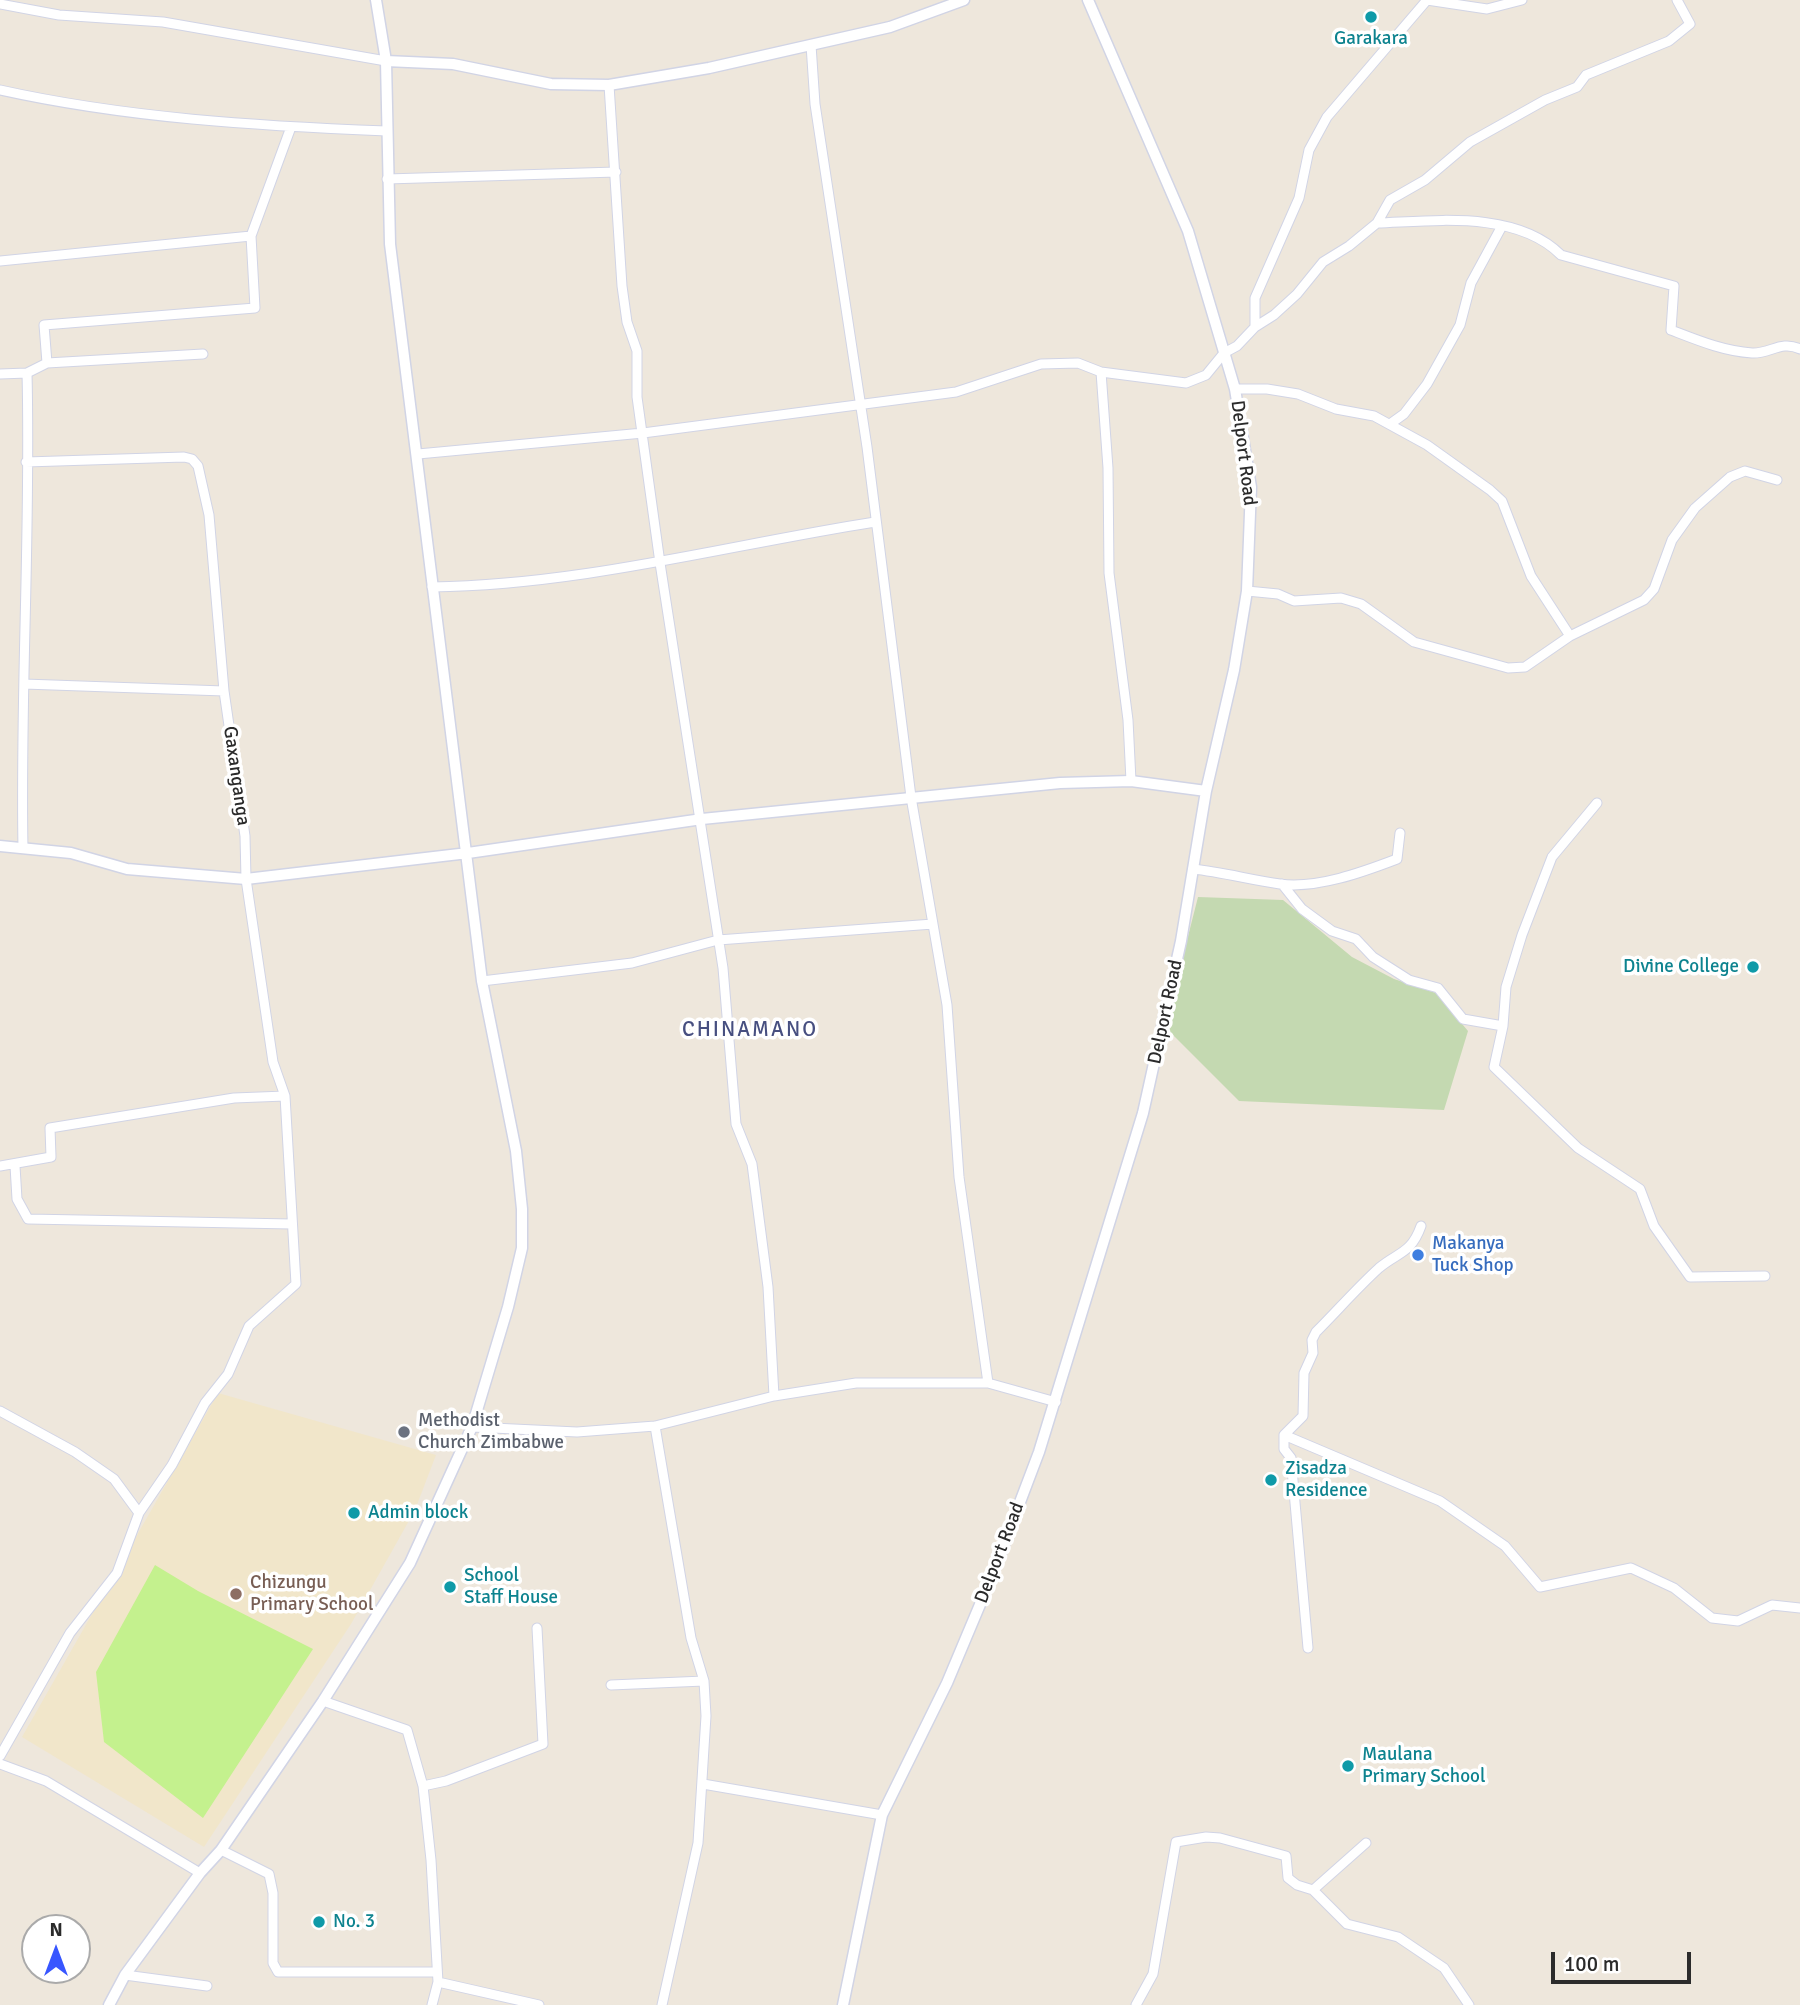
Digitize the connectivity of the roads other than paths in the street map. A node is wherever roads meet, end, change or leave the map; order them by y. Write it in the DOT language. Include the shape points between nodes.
graph roads {
  1 [pos="376,0"];
  2 [pos="964,0"];
  3 [pos="1088,0"];
  4 [pos="1427,0"];
  5 [pos="1522,0"];
  6 [pos="1677,0"];
  7 [pos="0,4"];
  8 [pos="811,45"];
  9 [pos="386,61"];
  10 [pos="609,85"];
  11 [pos="0,90"];
  12 [pos="291,127"];
  13 [pos="387,131"];
  14 [pos="616,172"];
  15 [pos="387,179"];
  16 [pos="1377,223"];
  17 [pos="1502,226"];
  18 [pos="251,236"];
  19 [pos="0,261"];
  20 [pos="1255,327"];
  21 [pos="1800,349"];
  22 [pos="1224,352"];
  23 [pos="204,354"];
  24 [pos="47,363"];
  25 [pos="1101,372"];
  26 [pos="27,373"];
  27 [pos="0,374"];
  28 [pos="1235,389"];
  29 [pos="860,404"];
  30 [pos="1390,424"];
  31 [pos="643,433"];
  32 [pos="418,454"];
  33 [pos="26,462"];
  34 [pos="1777,480"];
  35 [pos="875,522"];
  36 [pos="660,563"];
  37 [pos="432,587"];
  38 [pos="1247,591"];
  39 [pos="1570,636"];
  40 [pos="24,684"];
  41 [pos="224,691"];
  42 [pos="1131,781"];
  43 [pos="1206,791"];
  44 [pos="911,797"];
  45 [pos="1597,803"];
  46 [pos="702,819"];
  47 [pos="1400,833"];
  48 [pos="0,846"];
  49 [pos="23,848"];
  50 [pos="468,853"];
  51 [pos="1193,869"];
  52 [pos="246,879"];
  53 [pos="1282,884"];
  54 [pos="933,924"];
  55 [pos="718,940"];
  56 [pos="482,981"];
  57 [pos="1503,1026"];
  58 [pos="285,1096"];
  59 [pos="0,1166"];
  60 [pos="15,1166"];
  61 [pos="292,1224"];
  62 [pos="1422,1226"];
  63 [pos="1765,1276"];
  64 [pos="988,1383"];
  65 [pos="774,1396"];
  66 [pos="1056,1402"];
  67 [pos="0,1411"];
  68 [pos="655,1426"];
  69 [pos="472,1427"];
  70 [pos="1284,1435"];
  71 [pos="139,1513"];
  72 [pos="1800,1608"];
  73 [pos="537,1628"];
  74 [pos="1308,1647"];
  75 [pos="704,1681"];
  76 [pos="611,1685"];
  77 [pos="323,1701"];
  78 [pos="0,1756"];
  79 [pos="0,1764"];
  80 [pos="703,1784"];
  81 [pos="423,1786"];
  82 [pos="882,1815"];
  83 [pos="1366,1843"];
  84 [pos="221,1850"];
  85 [pos="200,1873"];
  86 [pos="1312,1890"];
  87 [pos="125,1975"];
  88 [pos="436,1977"];
  89 [pos="207,1986"];
  90 [pos="108,2005"];
  91 [pos="432,2005"];
  92 [pos="538,2005"];
  93 [pos="662,2005"];
  94 [pos="843,2005"];
  95 [pos="1136,2005"];
  96 [pos="1469,2005"];
  1 -- 9 [label="street"];
  2 -- 8 [label="street" via="913,21"];
  3 -- 22 [label="street, Delport Road" via="1188,230"];
  4 -- 5 [label="street" via="1487,9"];
  4 -- 20 [label="street" via="1327,117 1309,150 1299,198 1255,298"];
  6 -- 16 [label="street" via="1690,24 1669,41 1586,75 1577,87 1470,142 1425,180 1390,200"];
  7 -- 9 [label="street" via="58,15 163,22"];
  8 -- 10 [label="street"];
  8 -- 29 [label="street" via="815,104"];
  9 -- 10 [label="street" via="453,64 551,84"];
  9 -- 13 [label="street"];
  10 -- 14 [label="street"];
  11 -- 12 [label="street" via="65,103"];
  12 -- 13 [label="street"];
  12 -- 18 [label="street"];
  13 -- 15 [label="street"];
  14 -- 15 [label="street"];
  14 -- 31 [label="street" via="622,286 639,360 637,397"];
  15 -- 32 [label="street" via="390,244"];
  16 -- 17 [label="street" via="1456,220"];
  16 -- 20 [label="street" via="1323,262 1297,294"];
  17 -- 21 [label="street" via="1548,243 1561,255 1674,286 1671,330 1712,346 1751,353 1786,344"];
  17 -- 30 [label="street" via="1471,283 1461,325 1427,384"];
  18 -- 19 [label="street"];
  18 -- 24 [label="street" via="255,308 44,325"];
  20 -- 22 [label="street"];
  22 -- 25 [label="street" via="1206,375 1186,383"];
  22 -- 28 [label="street, Delport Road"];
  23 -- 24 [label="street"];
  24 -- 26 [label="street"];
  25 -- 29 [label="street" via="1078,363 1041,364 956,391"];
  25 -- 42 [label="street" via="1109,573"];
  26 -- 27 [label="street"];
  26 -- 33 [label="street"];
  28 -- 30 [label="street" via="1298,394"];
  28 -- 38 [label="street, Delport Road" via="1251,487"];
  29 -- 31 [label="street"];
  29 -- 35 [label="street"];
  30 -- 39 [label="street" via="1502,501 1531,576"];
  31 -- 32 [label="street"];
  31 -- 36 [label="street"];
  32 -- 37 [label="street"];
  33 -- 40 [label="street"];
  33 -- 41 [label="street, Gaxanganga" via="192,459 204,486 209,515"];
  34 -- 39 [label="street" via="1751,471 1730,477 1695,508 1672,540 1654,589 1644,600"];
  35 -- 36 [label="street"];
  35 -- 44 [label="street"];
  36 -- 37 [label="street" via="477,586"];
  36 -- 46 [label="street"];
  37 -- 50 [label="street"];
  38 -- 39 [label="street" via="1278,594 1294,601 1341,598 1361,604 1414,642 1508,668 1525,667"];
  38 -- 43 [label="street, Delport Road"];
  40 -- 41 [label="street"];
  40 -- 49 [label="street"];
  41 -- 52 [label="street, Gaxanganga" via="245,836"];
  42 -- 43 [label="street"];
  42 -- 44 [label="street"];
  43 -- 51 [label="street, Delport Road"];
  44 -- 46 [label="street"];
  44 -- 54 [label="street"];
  45 -- 57 [label="street" via="1552,857 1506,987"];
  46 -- 50 [label="street"];
  46 -- 55 [label="street"];
  47 -- 53 [label="street" via="1397,859 1320,880"];
  48 -- 49 [label="street"];
  49 -- 52 [label="street" via="71,853 127,869"];
  50 -- 52 [label="street"];
  50 -- 56 [label="street"];
  51 -- 53 [label="street"];
  51 -- 66 [label="street, Delport Road" via="1143,1113"];
  52 -- 58 [label="street, Gaxanganga" via="273,1062"];
  53 -- 57 [label="street" via="1302,909 1332,931 1356,939 1373,957 1409,980 1438,988 1463,1018"];
  54 -- 55 [label="street"];
  54 -- 64 [label="street" via="947,1004 960,1177"];
  55 -- 56 [label="street" via="632,962"];
  55 -- 65 [label="street" via="736,1124 752,1164 768,1287"];
  56 -- 69 [label="street" via="516,1152 522,1248"];
  57 -- 63 [label="street" via="1494,1067 1577,1148 1640,1189 1654,1226 1690,1277"];
  58 -- 60 [label="street" via="234,1098 50,1128 51,1157"];
  58 -- 61 [label="street, Gaxanganga"];
  59 -- 60 [label="street"];
  60 -- 61 [label="street" via="17,1199 28,1219"];
  61 -- 71 [label="street, Gaxanganga" via="296,1284 248,1326 228,1374 205,1403 172,1465"];
  62 -- 70 [label="street" via="1416,1241 1401,1256 1382,1265 1316,1332 1304,1373 1303,1416"];
  64 -- 65 [label="street" via="856,1383"];
  64 -- 66 [label="street"];
  65 -- 68 [label="street"];
  66 -- 82 [label="street, Delport Road" via="947,1683"];
  67 -- 71 [label="street" via="114,1479"];
  68 -- 69 [label="street" via="577,1432"];
  68 -- 75 [label="street" via="691,1638"];
  69 -- 77 [label="street" via="410,1563"];
  70 -- 72 [label="street" via="1440,1501 1505,1546 1541,1587 1631,1567 1674,1588 1712,1618 1738,1622 1772,1605"];
  70 -- 74 [label="street" via="1284,1449 1291,1458"];
  71 -- 78 [label="street" via="117,1573 70,1633"];
  73 -- 81 [label="street" via="544,1744"];
  75 -- 76 [label="street"];
  75 -- 80 [label="street"];
  77 -- 81 [label="street" via="407,1730"];
  77 -- 84 [label="street"];
  79 -- 85 [label="street" via="47,1781"];
  80 -- 82 [label="street"];
  80 -- 93 [label="street" via="698,1843"];
  81 -- 88 [label="street"];
  82 -- 94 [label="street, Delport Road"];
  83 -- 86 [label="street"];
  84 -- 85 [label="street"];
  84 -- 88 [label="street" via="269,1874 273,1963 278,1972"];
  85 -- 87 [label="street"];
  86 -- 95 [label="street" via="1288,1878 1286,1856 1220,1838 1176,1842 1153,1974"];
  86 -- 96 [label="street" via="1347,1924 1398,1937 1444,1968"];
  87 -- 89 [label="street"];
  87 -- 90 [label="street"];
  88 -- 91 [label="street"];
  88 -- 92 [label="street"];
}
